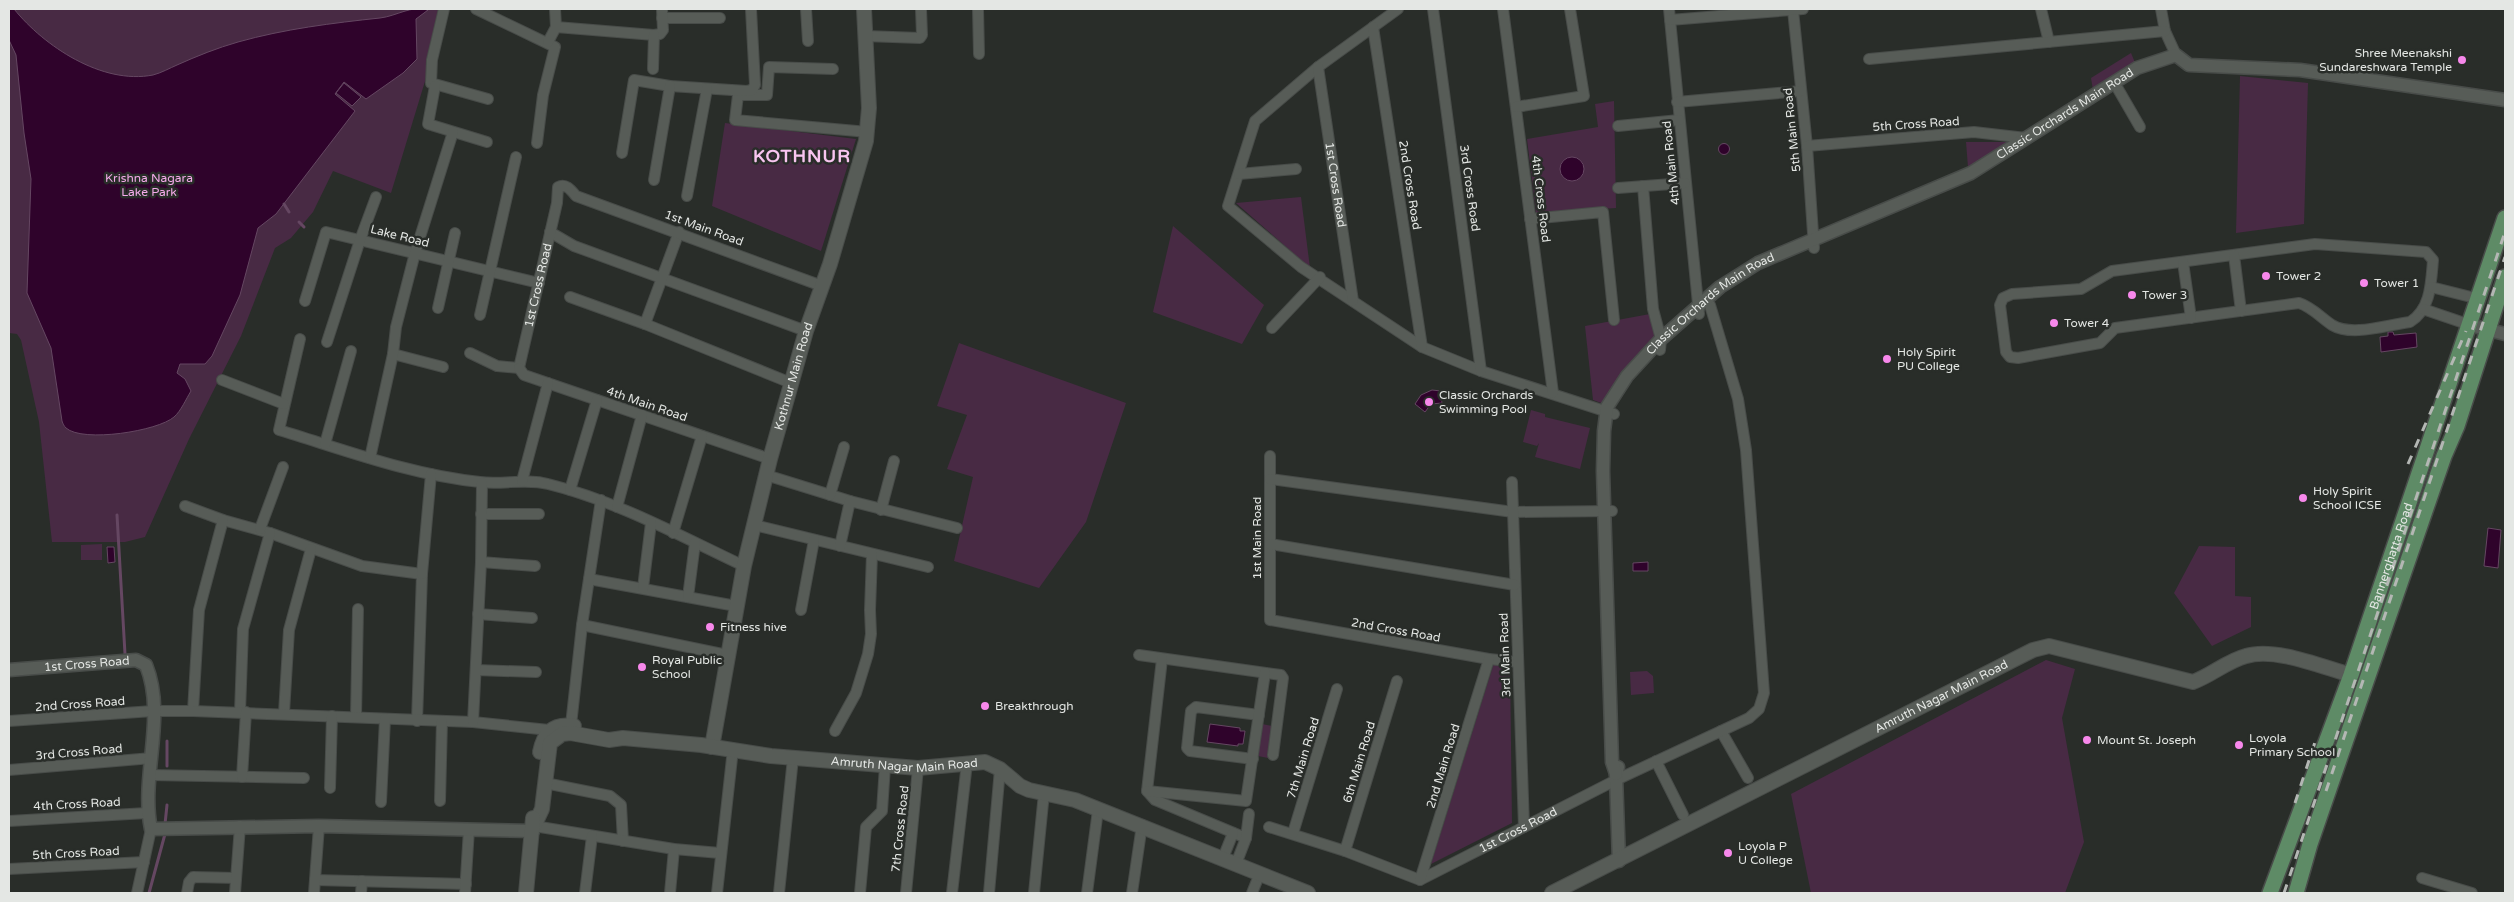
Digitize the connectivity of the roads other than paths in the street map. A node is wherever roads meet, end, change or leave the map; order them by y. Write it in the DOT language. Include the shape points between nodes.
graph roads {
  1 [pos="444,9"];
  2 [pos="476,9"];
  3 [pos="555,9"];
  4 [pos="751,9"];
  5 [pos="806,9"];
  6 [pos="864,9"];
  7 [pos="921,9"];
  8 [pos="978,9"];
  9 [pos="1398,9"];
  10 [pos="1434,9"];
  11 [pos="1503,9"];
  12 [pos="1570,9"];
  13 [pos="1669,9"];
  14 [pos="1798,9"];
  15 [pos="2041,9"];
  16 [pos="2161,9"];
  17 [pos="662,13"];
  18 [pos="720,18"];
  19 [pos="1670,20"];
  20 [pos="556,27"];
  21 [pos="1373,27"];
  22 [pos="2165,31"];
  23 [pos="654,35"];
  24 [pos="865,36"];
  25 [pos="808,41"];
  26 [pos="548,42"];
  27 [pos="2049,42"];
  28 [pos="980,54"];
  29 [pos="2176,55"];
  30 [pos="1869,59"];
  31 [pos="2161,61"];
  32 [pos="1318,67"];
  33 [pos="833,68"];
  34 [pos="654,69"];
  35 [pos="435,86"];
  36 [pos="670,86"];
  37 [pos="706,89"];
  38 [pos="2118,89"];
  39 [pos="1801,91"];
  40 [pos="488,99"];
  41 [pos="2505,100"];
  42 [pos="1677,102"];
  43 [pos="1516,107"];
  44 [pos="1679,120"];
  45 [pos="1618,126"];
  46 [pos="2140,127"];
  47 [pos="453,132"];
  48 [pos="868,132"];
  49 [pos="2026,138"];
  50 [pos="487,142"];
  51 [pos="537,144"];
  52 [pos="1807,146"];
  53 [pos="622,153"];
  54 [pos="516,157"];
  55 [pos="1296,169"];
  56 [pos="1239,174"];
  57 [pos="654,180"];
  58 [pos="1685,183"];
  59 [pos="1643,186"];
  60 [pos="1618,188"];
  61 [pos="687,196"];
  62 [pos="376,197"];
  63 [pos="557,202"];
  64 [pos="2505,218"];
  65 [pos="1530,219"];
  66 [pos="550,232"];
  67 [pos="679,232"];
  68 [pos="456,233"];
  69 [pos="360,240"];
  70 [pos="1814,244"];
  71 [pos="415,253"];
  72 [pos="2234,255"];
  73 [pos="448,261"];
  74 [pos="2183,262"];
  75 [pos="489,271"];
  76 [pos="2505,277"];
  77 [pos="662,278"];
  78 [pos="1320,278"];
  79 [pos="539,283"];
  80 [pos="822,286"];
  81 [pos="2431,287"];
  82 [pos="570,297"];
  83 [pos="2479,299"];
  84 [pos="305,301"];
  85 [pos="1353,301"];
  86 [pos="438,308"];
  87 [pos="1703,308"];
  88 [pos="2423,309"];
  89 [pos="2241,311"];
  90 [pos="480,315"];
  91 [pos="2191,318"];
  92 [pos="1614,320"];
  93 [pos="645,324"];
  94 [pos="2470,324"];
  95 [pos="1272,328"];
  96 [pos="2488,329"];
  97 [pos="806,331"];
  98 [pos="2505,332"];
  99 [pos="300,339"];
  100 [pos="327,342"];
  101 [pos="1661,344"];
  102 [pos="1422,346"];
  103 [pos="351,351"];
  104 [pos="470,353"];
  105 [pos="393,354"];
  106 [pos="443,367"];
  107 [pos="519,368"];
  108 [pos="1481,371"];
  109 [pos="222,380"];
  110 [pos="548,383"];
  111 [pos="791,383"];
  112 [pos="1553,393"];
  113 [pos="597,400"];
  114 [pos="284,404"];
  115 [pos="1610,413"];
  116 [pos="642,415"];
  117 [pos="702,436"];
  118 [pos="325,444"];
  119 [pos="844,446"];
  120 [pos="1270,456"];
  121 [pos="370,458"];
  122 [pos="770,459"];
  123 [pos="894,461"];
  124 [pos="283,467"];
  125 [pos="430,474"];
  126 [pos="766,475"];
  127 [pos="1270,479"];
  128 [pos="522,481"];
  129 [pos="1512,482"];
  130 [pos="482,483"];
  131 [pos="570,490"];
  132 [pos="830,495"];
  133 [pos="601,500"];
  134 [pos="850,501"];
  135 [pos="185,506"];
  136 [pos="617,507"];
  137 [pos="881,510"];
  138 [pos="1608,511"];
  139 [pos="1513,512"];
  140 [pos="481,514"];
  141 [pos="539,514"];
  142 [pos="223,520"];
  143 [pos="651,523"];
  144 [pos="754,525"];
  145 [pos="957,528"];
  146 [pos="265,531"];
  147 [pos="674,533"];
  148 [pos="814,540"];
  149 [pos="695,543"];
  150 [pos="1270,544"];
  151 [pos="840,546"];
  152 [pos="311,549"];
  153 [pos="872,554"];
  154 [pos="481,562"];
  155 [pos="534,566"];
  156 [pos="744,566"];
  157 [pos="928,567"];
  158 [pos="422,574"];
  159 [pos="589,579"];
  160 [pos="1516,585"];
  161 [pos="643,588"];
  162 [pos="688,597"];
  163 [pos="736,606"];
  164 [pos="358,609"];
  165 [pos="801,610"];
  166 [pos="478,614"];
  167 [pos="532,618"];
  168 [pos="1270,620"];
  169 [pos="582,625"];
  170 [pos="728,655"];
  171 [pos="1139,656"];
  172 [pos="1162,658"];
  173 [pos="1489,659"];
  174 [pos="1518,662"];
  175 [pos="9,670"];
  176 [pos="476,670"];
  177 [pos="536,672"];
  178 [pos="1265,673"];
  179 [pos="2351,675"];
  180 [pos="1397,681"];
  181 [pos="1336,690"];
  182 [pos="1759,709"];
  183 [pos="193,710"];
  184 [pos="153,711"];
  185 [pos="243,712"];
  186 [pos="284,713"];
  187 [pos="1259,715"];
  188 [pos="332,716"];
  189 [pos="356,717"];
  190 [pos="385,719"];
  191 [pos="9,721"];
  192 [pos="417,721"];
  193 [pos="442,721"];
  194 [pos="473,722"];
  195 [pos="571,725"];
  196 [pos="549,730"];
  197 [pos="835,731"];
  198 [pos="1721,731"];
  199 [pos="624,738"];
  200 [pos="712,747"];
  201 [pos="733,749"];
  202 [pos="1273,755"];
  203 [pos="152,758"];
  204 [pos="793,758"];
  205 [pos="1253,759"];
  206 [pos="1656,761"];
  207 [pos="967,763"];
  208 [pos="886,766"];
  209 [pos="918,768"];
  210 [pos="1000,769"];
  211 [pos="9,770"];
  212 [pos="150,775"];
  213 [pos="242,777"];
  214 [pos="1616,777"];
  215 [pos="304,778"];
  216 [pos="1748,778"];
  217 [pos="545,782"];
  218 [pos="330,788"];
  219 [pos="1147,791"];
  220 [pos="1044,793"];
  221 [pos="440,801"];
  222 [pos="381,802"];
  223 [pos="1098,810"];
  224 [pos="148,813"];
  225 [pos="1249,814"];
  226 [pos="1683,815"];
  227 [pos="9,821"];
  228 [pos="1142,825"];
  229 [pos="240,826"];
  230 [pos="319,826"];
  231 [pos="1269,827"];
  232 [pos="1524,827"];
  233 [pos="534,828"];
  234 [pos="469,829"];
  235 [pos="151,830"];
  236 [pos="1232,832"];
  237 [pos="1293,833"];
  238 [pos="592,836"];
  239 [pos="2291,837"];
  240 [pos="1246,838"];
  241 [pos="623,841"];
  242 [pos="2310,844"];
  243 [pos="674,849"];
  244 [pos="1345,851"];
  245 [pos="720,853"];
  246 [pos="1222,858"];
  247 [pos="1619,861"];
  248 [pos="144,862"];
  249 [pos="1236,864"];
  250 [pos="9,869"];
  251 [pos="1260,873"];
  252 [pos="236,878"];
  253 [pos="2422,878"];
  254 [pos="315,880"];
  255 [pos="1420,880"];
  256 [pos="362,881"];
  257 [pos="466,889"];
  258 [pos="137,893"];
  259 [pos="187,893"];
  260 [pos="234,893"];
  261 [pos="314,893"];
  262 [pos="361,893"];
  263 [pos="526,893"];
  264 [pos="585,893"];
  265 [pos="670,893"];
  266 [pos="717,893"];
  267 [pos="779,893"];
  268 [pos="860,893"];
  269 [pos="906,893"];
  270 [pos="952,893"];
  271 [pos="989,893"];
  272 [pos="1034,893"];
  273 [pos="1087,893"];
  274 [pos="1132,893"];
  275 [pos="1252,893"];
  276 [pos="1308,893"];
  277 [pos="1552,893"];
  278 [pos="2270,893"];
  279 [pos="2296,893"];
  280 [pos="2472,893"];
  1 -- 35 [label="street" via="432,60 430,82"];
  2 -- 26 [label="street"];
  3 -- 20 [label="street"];
  4 -- 37 [label="street" via="755,85 747,91"];
  5 -- 25 [label="street"];
  6 -- 24 [label="main road, Kothnur Main Road"];
  7 -- 24 [label="street" via="920,38"];
  8 -- 28 [label="street"];
  9 -- 21 [label="street"];
  10 -- 108 [label="street, 3rd Cross Road"];
  11 -- 43 [label="street, 4th Cross Road"];
  12 -- 43 [label="street" via="1584,96"];
  13 -- 19 [label="street, 4th Main Road"];
  14 -- 19 [label="street"];
  14 -- 39 [label="street, 5th Main Road"];
  15 -- 27 [label="street"];
  16 -- 22 [label="street"];
  17 -- 18 [label="street"];
  17 -- 23 [label="street" via="663,30"];
  19 -- 42 [label="street, 4th Main Road"];
  20 -- 23 [label="street"];
  20 -- 26 [label="street"];
  21 -- 32 [label="street"];
  21 -- 102 [label="street, 2nd Cross Road"];
  22 -- 27 [label="street"];
  22 -- 29 [label="street"];
  23 -- 34 [label="street"];
  24 -- 48 [label="main road, Kothnur Main Road"];
  26 -- 51 [label="street" via="555,47 543,95"];
  27 -- 30 [label="street"];
  29 -- 31 [label="street, Classic Orchards Main Road"];
  29 -- 41 [label="street" via="2190,66 2300,70"];
  31 -- 38 [label="street, Classic Orchards Main Road"];
  31 -- 49 [label="street, Classic Orchards Main Road" via="2137,68"];
  32 -- 56 [label="street" via="1255,121"];
  32 -- 85 [label="street, 1st Cross Road"];
  33 -- 48 [label="street" via="769,67 767,95 738,95 735,120"];
  35 -- 40 [label="street"];
  35 -- 47 [label="street" via="428,124"];
  36 -- 37 [label="street"];
  36 -- 53 [label="street" via="634,80"];
  36 -- 57 [label="street"];
  37 -- 61 [label="street"];
  38 -- 46 [label="street"];
  38 -- 70 [label="street, Classic Orchards Main Road" via="1974,179"];
  39 -- 42 [label="street"];
  39 -- 52 [label="street, 5th Main Road"];
  42 -- 44 [label="street, 4th Main Road"];
  43 -- 65 [label="street, 4th Cross Road"];
  44 -- 45 [label="street"];
  44 -- 58 [label="street, 4th Main Road"];
  47 -- 50 [label="street"];
  47 -- 71 [label="street"];
  48 -- 80 [label="main road, Kothnur Main Road"];
  49 -- 52 [label="street, 5th Cross Road" via="1974,132"];
  49 -- 70 [label="street, Classic Orchards Main Road" via="1971,173"];
  52 -- 70 [label="street, 5th Main Road"];
  54 -- 75 [label="street"];
  55 -- 56 [label="street"];
  56 -- 78 [label="street" via="1228,206 1301,267"];
  58 -- 59 [label="street"];
  58 -- 87 [label="street, 4th Main Road"];
  59 -- 60 [label="street"];
  59 -- 101 [label="street" via="1653,309"];
  62 -- 69 [label="street"];
  63 -- 66 [label="street, 1st Cross Road"];
  63 -- 67 [label="street, 1st Main Road" via="558,188 567,186 576,196"];
  64 -- 83 [label="main road, Bannerghatta Road"];
  65 -- 92 [label="street" via="1603,212"];
  65 -- 112 [label="street, 4th Cross Road"];
  66 -- 77 [label="street" via="574,246"];
  66 -- 79 [label="street, 1st Cross Road"];
  67 -- 77 [label="street"];
  67 -- 80 [label="street, 1st Main Road"];
  68 -- 73 [label="street"];
  69 -- 71 [label="street, Lake Road"];
  69 -- 84 [label="street, Lake Road" via="326,232"];
  69 -- 100 [label="street"];
  70 -- 87 [label="street, Classic Orchards Main Road" via="1744,270 1720,287"];
  71 -- 73 [label="street, Lake Road"];
  71 -- 105 [label="street" via="393,337"];
  72 -- 74 [label="street"];
  72 -- 81 [label="street" via="2315,244 2418,250 2426,252 2433,260"];
  72 -- 89 [label="street"];
  73 -- 75 [label="street, Lake Road"];
  73 -- 86 [label="street"];
  74 -- 91 [label="street"];
  74 -- 91 [label="street" via="2112,271 2080,289 2012,294 2003,298 2000,305 2006,352 2010,357 2018,358 2100,343 2116,328"];
  75 -- 79 [label="street, Lake Road"];
  75 -- 90 [label="street"];
  76 -- 96 [label="main road, Bannerghatta Road"];
  77 -- 93 [label="street"];
  77 -- 97 [label="street"];
  78 -- 85 [label="street"];
  78 -- 95 [label="street"];
  79 -- 107 [label="street, 1st Cross Road"];
  80 -- 97 [label="main road, Kothnur Main Road"];
  81 -- 83 [label="street"];
  81 -- 88 [label="street"];
  82 -- 93 [label="street"];
  83 -- 94 [label="main road, Bannerghatta Road"];
  85 -- 102 [label="street"];
  87 -- 101 [label="street, Classic Orchards Main Road"];
  87 -- 182 [label="street, 4th Main Road" via="1738,399 1746,450 1764,693"];
  88 -- 89 [label="street" via="2410,322 2346,331 2332,325 2308,305 2299,303"];
  88 -- 94 [label="street"];
  89 -- 91 [label="street"];
  93 -- 111 [label="street"];
  94 -- 96 [label="street"];
  94 -- 179 [label="main road, Bannerghatta Road"];
  96 -- 98 [label="street"];
  96 -- 242 [label="main road, Bannerghatta Road"];
  97 -- 111 [label="main road, Kothnur Main Road"];
  99 -- 114 [label="street"];
  101 -- 115 [label="street, Classic Orchards Main Road" via="1627,376"];
  102 -- 108 [label="street"];
  103 -- 118 [label="street"];
  104 -- 107 [label="street" via="497,366"];
  105 -- 106 [label="street"];
  105 -- 121 [label="street"];
  107 -- 110 [label="street, 4th Main Road" via="524,375"];
  108 -- 112 [label="street"];
  109 -- 114 [label="street"];
  110 -- 113 [label="street, 4th Main Road"];
  110 -- 128 [label="street"];
  111 -- 122 [label="main road, Kothnur Main Road"];
  112 -- 115 [label="street"];
  113 -- 116 [label="street, 4th Main Road"];
  113 -- 131 [label="street"];
  114 -- 118 [label="street" via="279,430"];
  115 -- 138 [label="street, Classic Orchards Main Road" via="1604,431"];
  116 -- 117 [label="street, 4th Main Road"];
  116 -- 136 [label="street"];
  117 -- 122 [label="street, 4th Main Road"];
  117 -- 147 [label="street"];
  118 -- 121 [label="street"];
  119 -- 132 [label="street"];
  120 -- 127 [label="street, 1st Main Road"];
  121 -- 125 [label="street"];
  122 -- 126 [label="main road, Kothnur Main Road"];
  123 -- 137 [label="street"];
  124 -- 146 [label="street"];
  125 -- 130 [label="street"];
  125 -- 158 [label="street"];
  126 -- 132 [label="street"];
  126 -- 144 [label="main road, Kothnur Main Road"];
  127 -- 139 [label="street"];
  127 -- 150 [label="street, 1st Main Road"];
  128 -- 130 [label="street"];
  128 -- 131 [label="street"];
  129 -- 139 [label="street, 3rd Main Road"];
  130 -- 140 [label="street"];
  131 -- 133 [label="street"];
  132 -- 134 [label="street"];
  133 -- 136 [label="street"];
  133 -- 159 [label="street"];
  134 -- 137 [label="street"];
  134 -- 151 [label="street"];
  135 -- 142 [label="street"];
  136 -- 143 [label="street"];
  137 -- 145 [label="street"];
  138 -- 139 [label="street"];
  138 -- 214 [label="street, Classic Orchards Main Road" via="1612,762"];
  139 -- 160 [label="street, 3rd Main Road"];
  140 -- 141 [label="street"];
  140 -- 154 [label="street"];
  142 -- 146 [label="street"];
  142 -- 183 [label="street" via="199,610"];
  143 -- 147 [label="street"];
  143 -- 161 [label="street"];
  144 -- 148 [label="street"];
  144 -- 156 [label="main road, Kothnur Main Road"];
  146 -- 152 [label="street"];
  146 -- 185 [label="street" via="244,624"];
  147 -- 149 [label="street"];
  148 -- 151 [label="street"];
  148 -- 165 [label="street"];
  149 -- 156 [label="street"];
  149 -- 162 [label="street"];
  150 -- 160 [label="street"];
  150 -- 168 [label="street, 1st Main Road"];
  151 -- 153 [label="street"];
  152 -- 158 [label="street" via="362,566"];
  152 -- 186 [label="street" via="289,630"];
  153 -- 157 [label="street"];
  153 -- 197 [label="street" via="872,634 868,654 856,693"];
  154 -- 155 [label="street"];
  154 -- 166 [label="street"];
  156 -- 163 [label="main road, Kothnur Main Road"];
  158 -- 192 [label="street"];
  159 -- 161 [label="street"];
  159 -- 169 [label="street"];
  160 -- 174 [label="street, 3rd Main Road"];
  161 -- 162 [label="street"];
  162 -- 163 [label="street"];
  163 -- 170 [label="main road, Kothnur Main Road"];
  164 -- 189 [label="street"];
  166 -- 167 [label="street"];
  166 -- 176 [label="street"];
  168 -- 173 [label="street, 2nd Cross Road"];
  169 -- 170 [label="street"];
  169 -- 195 [label="street"];
  170 -- 200 [label="main road, Kothnur Main Road"];
  171 -- 172 [label="street"];
  172 -- 178 [label="street"];
  172 -- 219 [label="street"];
  173 -- 174 [label="street, 2nd Cross Road"];
  173 -- 255 [label="street, 2nd Main Road"];
  174 -- 232 [label="street, 3rd Main Road"];
  175 -- 184 [label="street, 1st Cross Road" via="140,661 146,665 153,679"];
  176 -- 177 [label="street"];
  176 -- 194 [label="street"];
  178 -- 187 [label="street"];
  178 -- 202 [label="street" via="1283,678"];
  179 -- 239 [label="main road, Bannerghatta Road"];
  179 -- 247 [label="main road, Amruth Nagar Main Road" via="2267,653 2245,656 2194,682 2049,646 2033,650"];
  180 -- 244 [label="street, 6th Main Road"];
  181 -- 237 [label="street, 7th Main Road"];
  182 -- 198 [label="street, 1st Cross Road" via="1749,718"];
  183 -- 184 [label="street, 2nd Cross Road"];
  183 -- 185 [label="street, 2nd Cross Road"];
  184 -- 191 [label="street, 2nd Cross Road"];
  184 -- 203 [label="street"];
  185 -- 186 [label="street, 2nd Cross Road"];
  185 -- 213 [label="street"];
  186 -- 188 [label="street, 2nd Cross Road"];
  187 -- 205 [label="street"];
  187 -- 205 [label="street" via="1196,707 1191,711 1187,748"];
  188 -- 189 [label="street, 2nd Cross Road"];
  188 -- 218 [label="street"];
  189 -- 190 [label="street, 2nd Cross Road"];
  190 -- 192 [label="street, 2nd Cross Road"];
  190 -- 222 [label="street"];
  192 -- 193 [label="street, 2nd Cross Road"];
  193 -- 194 [label="street, 2nd Cross Road"];
  193 -- 221 [label="street"];
  194 -- 196 [label="street, 2nd Cross Road"];
  195 -- 196 [label="main road, Amruth Nagar Main Road"];
  195 -- 199 [label="main road, Amruth Nagar Main Road"];
  196 -- 233 [label="main road, Amruth Nagar Main Road" via="542,741 540,753 532,808"];
  198 -- 206 [label="street, 1st Cross Road"];
  198 -- 216 [label="street"];
  199 -- 200 [label="main road, Amruth Nagar Main Road"];
  199 -- 217 [label="main road, Amruth Nagar Main Road" via="609,740 562,734 550,743"];
  200 -- 201 [label="main road, Amruth Nagar Main Road"];
  201 -- 204 [label="main road, Amruth Nagar Main Road"];
  201 -- 245 [label="street"];
  203 -- 211 [label="street, 3rd Cross Road"];
  203 -- 212 [label="street"];
  204 -- 208 [label="main road, Amruth Nagar Main Road"];
  204 -- 267 [label="street"];
  205 -- 219 [label="street" via="1246,801"];
  206 -- 214 [label="street, 1st Cross Road"];
  206 -- 226 [label="street"];
  207 -- 209 [label="main road, Amruth Nagar Main Road"];
  207 -- 210 [label="main road, Amruth Nagar Main Road" via="985,762"];
  207 -- 270 [label="street"];
  208 -- 209 [label="main road, Amruth Nagar Main Road"];
  208 -- 268 [label="street" via="882,811 866,827"];
  209 -- 269 [label="street, 7th Cross Road"];
  210 -- 220 [label="main road, Amruth Nagar Main Road" via="1020,786"];
  210 -- 271 [label="street"];
  212 -- 213 [label="street"];
  212 -- 224 [label="street"];
  213 -- 215 [label="street"];
  214 -- 232 [label="street, 1st Cross Road"];
  214 -- 247 [label="street, Classic Orchards Main Road"];
  217 -- 233 [label="main road, Amruth Nagar Main Road" via="542,809"];
  217 -- 241 [label="street" via="610,796 621,805"];
  219 -- 236 [label="street" via="1155,800"];
  220 -- 223 [label="main road, Amruth Nagar Main Road" via="1076,800"];
  220 -- 272 [label="street"];
  223 -- 228 [label="main road, Amruth Nagar Main Road"];
  223 -- 273 [label="street"];
  224 -- 227 [label="street, 4th Cross Road"];
  224 -- 235 [label="street"];
  225 -- 240 [label="street"];
  228 -- 246 [label="main road, Amruth Nagar Main Road"];
  228 -- 274 [label="street"];
  229 -- 230 [label="street"];
  229 -- 235 [label="street"];
  229 -- 252 [label="street"];
  230 -- 234 [label="street"];
  230 -- 254 [label="street"];
  231 -- 237 [label="street"];
  232 -- 255 [label="street, 1st Cross Road"];
  233 -- 234 [label="street"];
  233 -- 238 [label="street"];
  233 -- 263 [label="main road, Amruth Nagar Main Road"];
  234 -- 257 [label="street"];
  235 -- 248 [label="street"];
  236 -- 240 [label="street"];
  236 -- 246 [label="street"];
  237 -- 244 [label="street"];
  238 -- 241 [label="street"];
  238 -- 264 [label="street"];
  239 -- 242 [label="main road"];
  239 -- 278 [label="main road, Bannerghatta Road"];
  240 -- 249 [label="street"];
  241 -- 243 [label="street"];
  242 -- 279 [label="main road, Bannerghatta Road"];
  243 -- 245 [label="street"];
  243 -- 265 [label="street"];
  244 -- 255 [label="street"];
  245 -- 266 [label="street"];
  246 -- 249 [label="main road, Amruth Nagar Main Road"];
  247 -- 277 [label="main road, Amruth Nagar Main Road"];
  248 -- 250 [label="street, 5th Cross Road"];
  248 -- 258 [label="street"];
  249 -- 251 [label="main road, Amruth Nagar Main Road"];
  251 -- 275 [label="street"];
  251 -- 276 [label="main road, Amruth Nagar Main Road"];
  252 -- 259 [label="street" via="193,877"];
  252 -- 260 [label="street"];
  253 -- 280 [label="street"];
  254 -- 256 [label="street"];
  254 -- 261 [label="street"];
  256 -- 257 [label="street"];
  256 -- 262 [label="street"];
}
